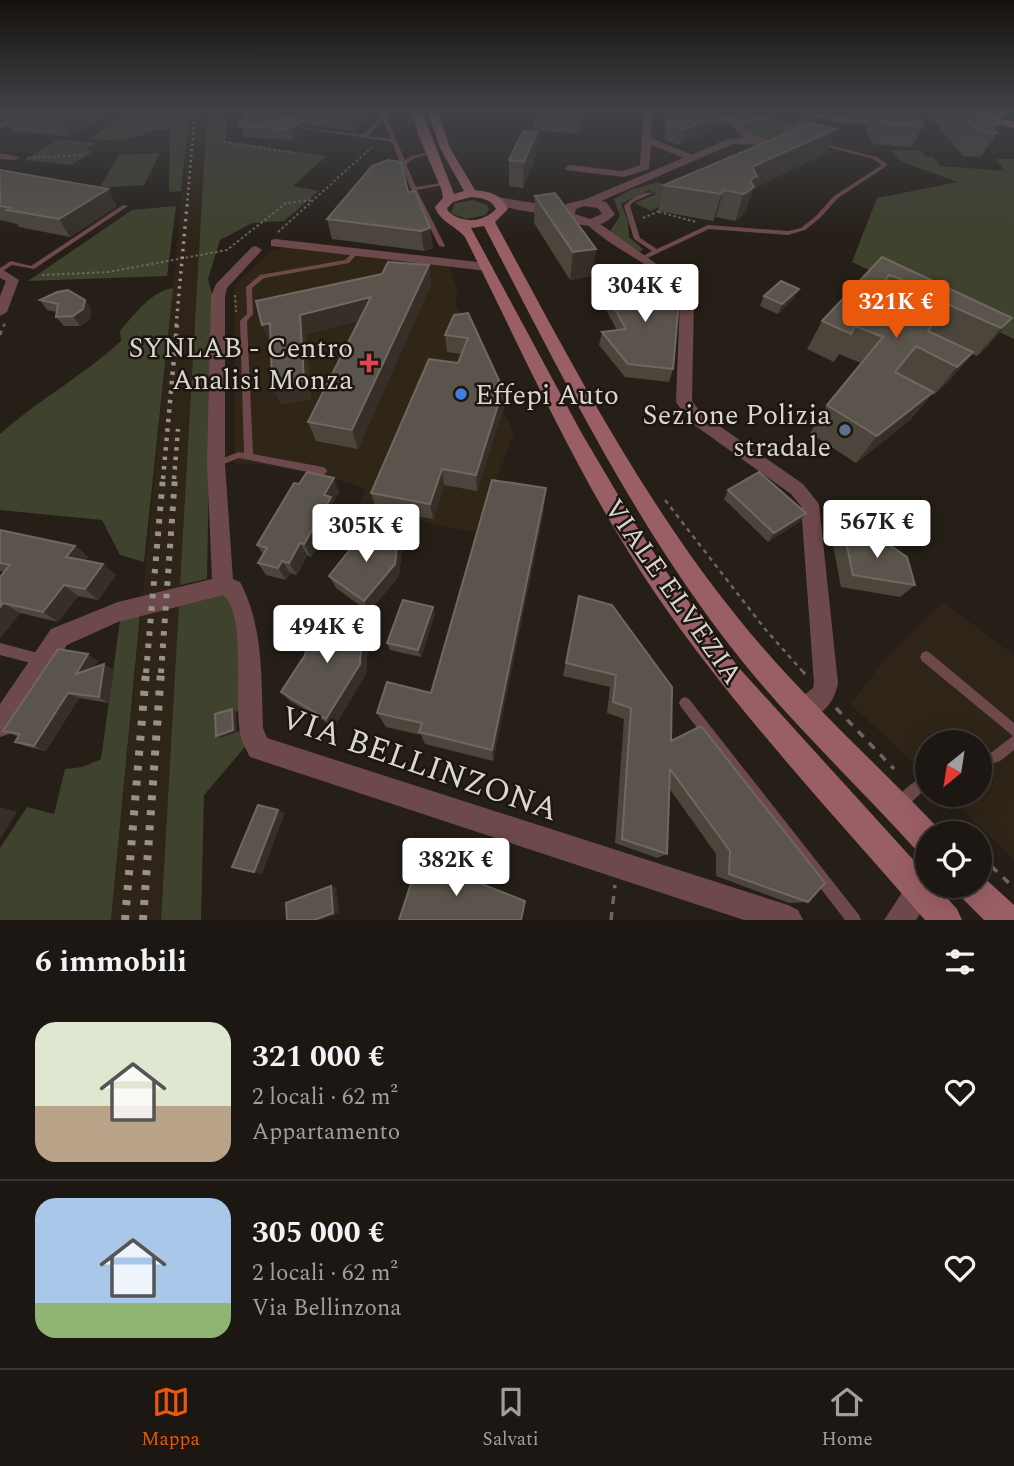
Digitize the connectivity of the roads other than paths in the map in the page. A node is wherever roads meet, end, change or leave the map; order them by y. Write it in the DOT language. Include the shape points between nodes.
graph roads {
  1 [pos="399,154"];
  2 [pos="426,154"];
  3 [pos="430,154"];
  4 [pos="449,154"];
  5 [pos="646,154"];
  6 [pos="682,154"];
  7 [pos="702,154"];
  8 [pos="860,154"];
  9 [pos="0,156"];
  10 [pos="15,158"];
  11 [pos="692,158"];
  12 [pos="403,164"];
  13 [pos="570,168"];
  14 [pos="446,184"];
  15 [pos="414,189"];
  16 [pos="650,193"];
  17 [pos="471,194"];
  18 [pos="449,199"];
  19 [pos="600,201"];
  20 [pos="125,206"];
  21 [pos="569,211"];
  22 [pos="495,212"];
  23 [pos="460,223"];
  24 [pos="592,223"];
  25 [pos="442,246"];
  26 [pos="357,251"];
  27 [pos="649,256"];
  28 [pos="483,258"];
  29 [pos="4,273"];
  30 [pos="0,312"];
  31 [pos="249,457"];
  32 [pos="216,464"];
  33 [pos="324,471"];
  34 [pos="223,586"];
  35 [pos="0,649"];
  36 [pos="926,657"];
  37 [pos="43,660"];
  38 [pos="685,704"];
  39 [pos="802,711"];
  40 [pos="0,724"];
  41 [pos="1014,731"];
  42 [pos="1012,748"];
  43 [pos="992,758"];
  44 [pos="915,789"];
  45 [pos="897,808"];
  46 [pos="915,826"];
  47 [pos="915,887"];
  48 [pos="915,898"];
  49 [pos="925,898"];
  50 [pos="984,898"];
  51 [pos="788,920"];
  52 [pos="854,920"];
  53 [pos="899,920"];
  54 [pos="946,920"];
  55 [pos="1006,920"];
  1 -- 12 [label="lane"];
  2 -- 12 [label="lane"];
  3 -- 14 [label="main road, VIALE ELVEZIA"];
  4 -- 17 [label="main road"];
  5 -- 13 [label="street" via="645,167 624,174"];
  6 -- 11 [label="street"];
  7 -- 11 [label="street"];
  8 -- 27 [label="lane" via="885,165 835,197 803,229 789,233 708,227"];
  9 -- 10 [label="street"];
  11 -- 19 [label="street"];
  12 -- 15 [label="lane"];
  14 -- 15 [label="lane"];
  14 -- 18 [label="main road, VIALE ELVEZIA"];
  15 -- 25 [label="lane"];
  16 -- 27 [label="lane" via="628,204 637,239"];
  17 -- 18 [label="main road"];
  17 -- 22 [label="main road" via="486,195"];
  18 -- 23 [label="main road, VIALE ELVEZIA" via="442,212"];
  19 -- 21 [label="street"];
  19 -- 24 [label="street" via="609,211 607,217"];
  20 -- 29 [label="lane" via="32,268 11,263"];
  21 -- 22 [label="street" via="524,207"];
  21 -- 24 [label="street" via="578,221"];
  22 -- 23 [label="main road"];
  22 -- 39 [label="main road, VIALE ELVEZIA" via="610,450 730,627"];
  23 -- 28 [label="main road, VIALE ELVEZIA"];
  24 -- 27 [label="street" via="606,238"];
  26 -- 28 [label="street" via="457,263"];
  26 -- 31 [label="lane" via="347,262 262,276 249,287 250,314 243,321"];
  26 -- 32 [label="street" via="267,241 221,287"];
  27 -- 39 [label="street" via="684,289 687,298 684,402 696,418 797,489 810,504 826,683 824,695"];
  28 -- 47 [label="main road, VIALE ELVEZIA" via="573,435 662,584 730,677"];
  29 -- 30 [label="street" via="12,283"];
  31 -- 32 [label="lane" via="233,456"];
  31 -- 33 [label="lane"];
  32 -- 34 [label="street"];
  34 -- 37 [label="street" via="73,628 58,637"];
  34 -- 51 [label="street, VIA BELLINZONA" via="233,589 245,615 251,734 260,748"];
  35 -- 37 [label="lane"];
  36 -- 41 [label="lane"];
  37 -- 40 [label="street"];
  38 -- 52 [label="lane"];
  39 -- 45 [label="main road, VIALE ELVEZIA"];
  42 -- 43 [label="lane"];
  44 -- 45 [label="lane"];
  45 -- 46 [label="main road, VIALE ELVEZIA"];
  48 -- 53 [label="street"];
  49 -- 54 [label="main road, VIALE ELVEZIA"];
  50 -- 55 [label="main road"];
}
